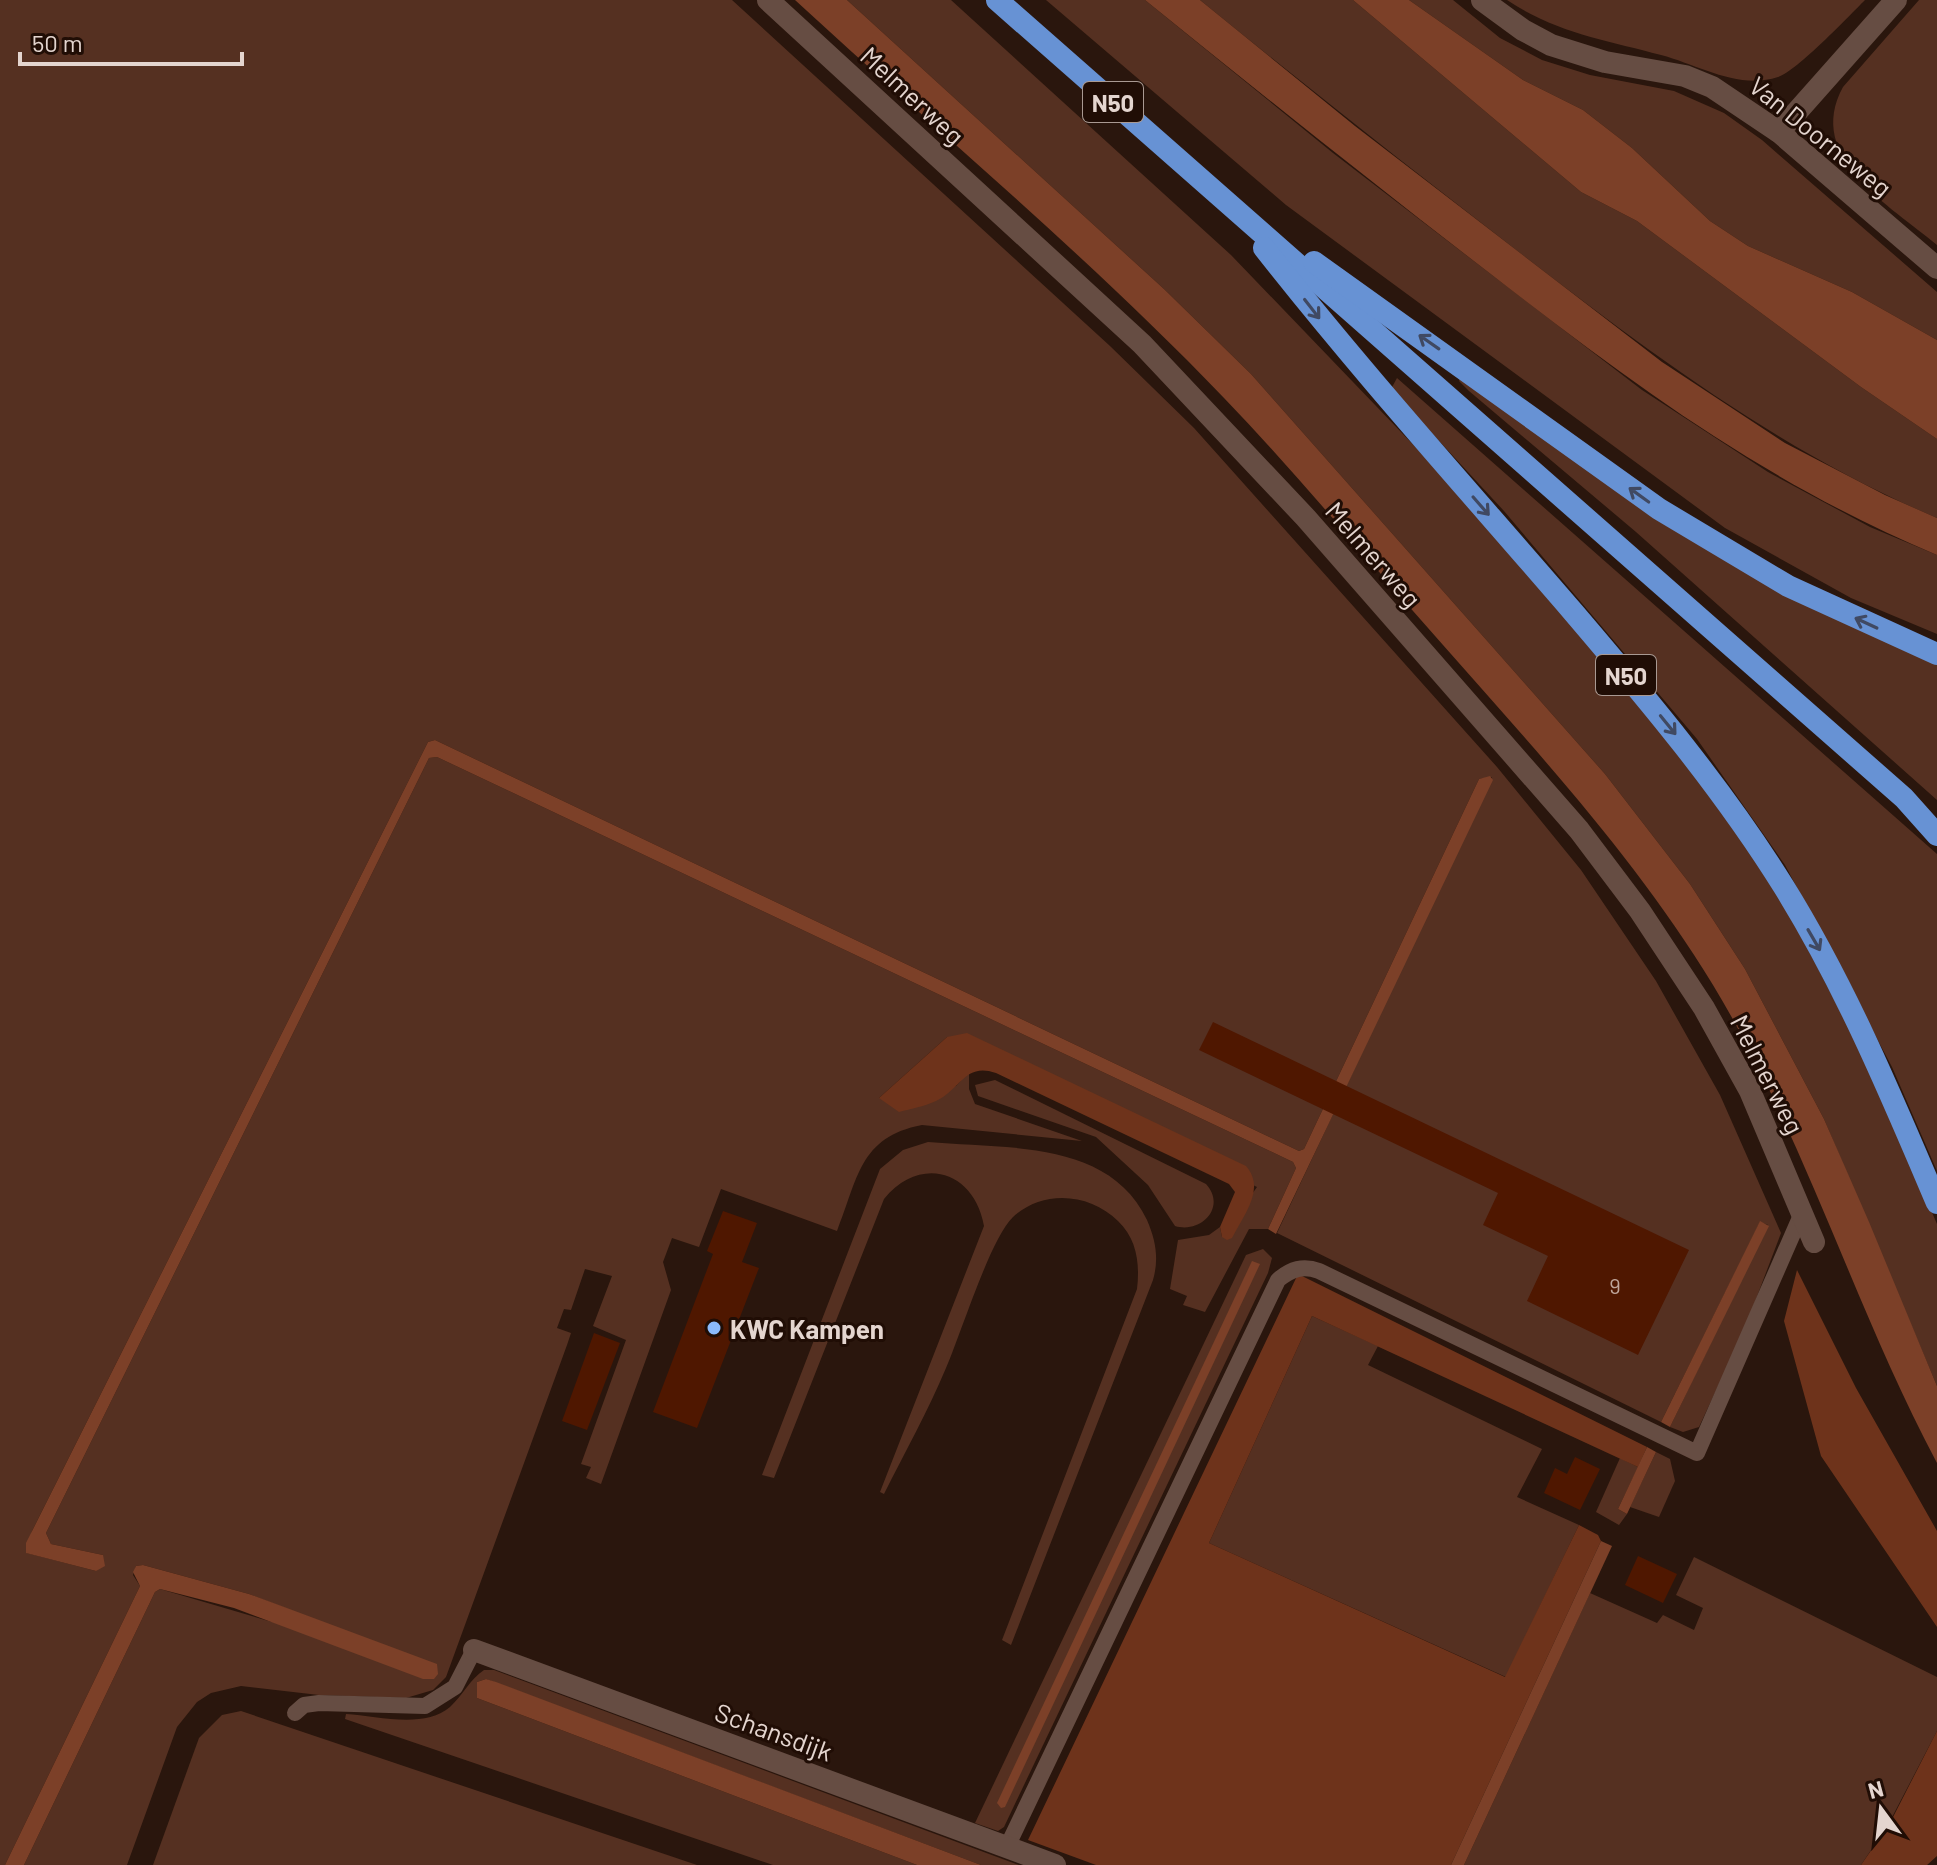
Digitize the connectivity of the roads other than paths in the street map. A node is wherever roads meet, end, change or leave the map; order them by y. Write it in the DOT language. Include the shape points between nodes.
graph roads {
  1 [pos="768,0"];
  2 [pos="997,0"];
  3 [pos="1482,0"];
  4 [pos="1896,0"];
  5 [pos="1779,132"];
  6 [pos="1229,203"];
  7 [pos="1937,268"];
  8 [pos="1937,654"];
  9 [pos="1904,798"];
  10 [pos="1937,820"];
  11 [pos="1937,835"];
  12 [pos="1937,1203"];
  13 [pos="1802,1213"];
  14 [pos="1814,1242"];
  15 [pos="474,1650"];
  16 [pos="295,1713"];
  17 [pos="1007,1847"];
  18 [pos="1055,1865"];
  1 -- 13 [label="street, Melmerweg" via="1142,344 1306,518 1579,830 1704,1008 1750,1091"];
  2 -- 6 [label="highway, N50"];
  3 -- 5 [label="street, Van Doorneweg" via="1551,45 1712,87"];
  4 -- 5 [label="street"];
  5 -- 7 [label="street, Van Doorneweg"];
  8 -- 6 [label="highway, N50, one-way" via="1788,586 1659,509"];
  6 -- 9 [label="highway, N50"];
  6 -- 12 [label="highway, N50, one-way" via="1354,363 1669,724 1723,797 1784,886 1832,970"];
  9 -- 10 [label="highway, N50"];
  9 -- 11 [label="highway, N50"];
  13 -- 14 [label="street, Melmerweg"];
  13 -- 17 [label="lane" via="1697,1453 1319,1271 1304,1267 1286,1273 1278,1280"];
  15 -- 16 [label="lane" via="455,1687 425,1706 319,1703"];
  15 -- 17 [label="street, Schansdijk"];
  17 -- 18 [label="street, Schansdijk"];
}
